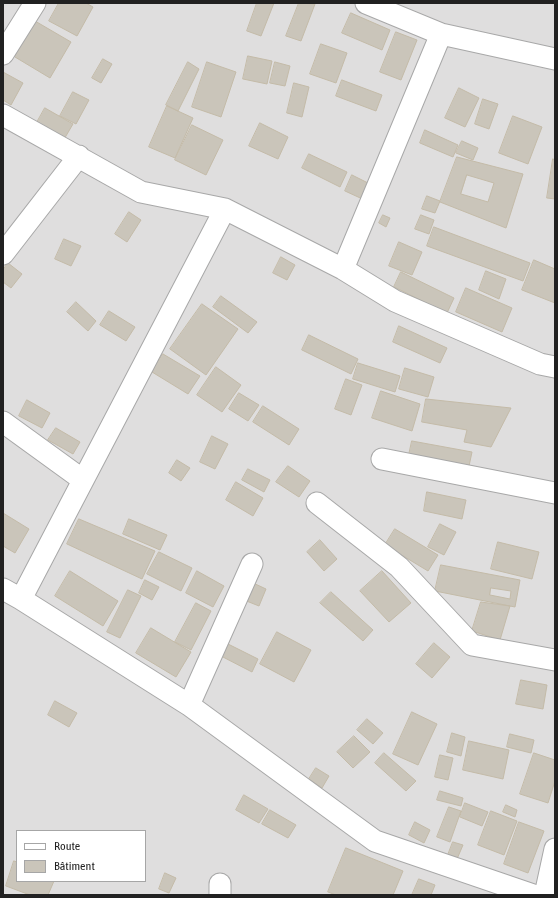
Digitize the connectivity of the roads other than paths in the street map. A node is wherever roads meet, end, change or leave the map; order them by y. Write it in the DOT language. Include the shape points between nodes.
graph roads {
  1 [pos="35,3"];
  2 [pos="366,3"];
  3 [pos="441,34"];
  4 [pos="3,54"];
  5 [pos="555,60"];
  6 [pos="3,115"];
  7 [pos="79,156"];
  8 [pos="225,208"];
  9 [pos="3,254"];
  10 [pos="342,269"];
  11 [pos="555,366"];
  12 [pos="3,422"];
  13 [pos="382,459"];
  14 [pos="83,480"];
  15 [pos="555,493"];
  16 [pos="317,503"];
  17 [pos="252,564"];
  18 [pos="3,589"];
  19 [pos="21,599"];
  20 [pos="555,660"];
  21 [pos="189,704"];
  22 [pos="555,849"];
  23 [pos="533,895"];
  24 [pos="544,895"];
  1 -- 4 [label="street"];
  2 -- 3 [label="street"];
  3 -- 5 [label="street"];
  3 -- 10 [label="street"];
  6 -- 7 [label="street"];
  7 -- 8 [label="street" via="141,192"];
  7 -- 9 [label="street"];
  8 -- 10 [label="street"];
  8 -- 14 [label="street"];
  10 -- 11 [label="street" via="395,301 540,364"];
  12 -- 14 [label="street"];
  13 -- 15 [label="street"];
  14 -- 19 [label="street"];
  16 -- 20 [label="street" via="399,567 472,645"];
  17 -- 21 [label="street"];
  18 -- 19 [label="street"];
  19 -- 21 [label="street"];
  21 -- 23 [label="street" via="375,841"];
  22 -- 24 [label="street"];
}
